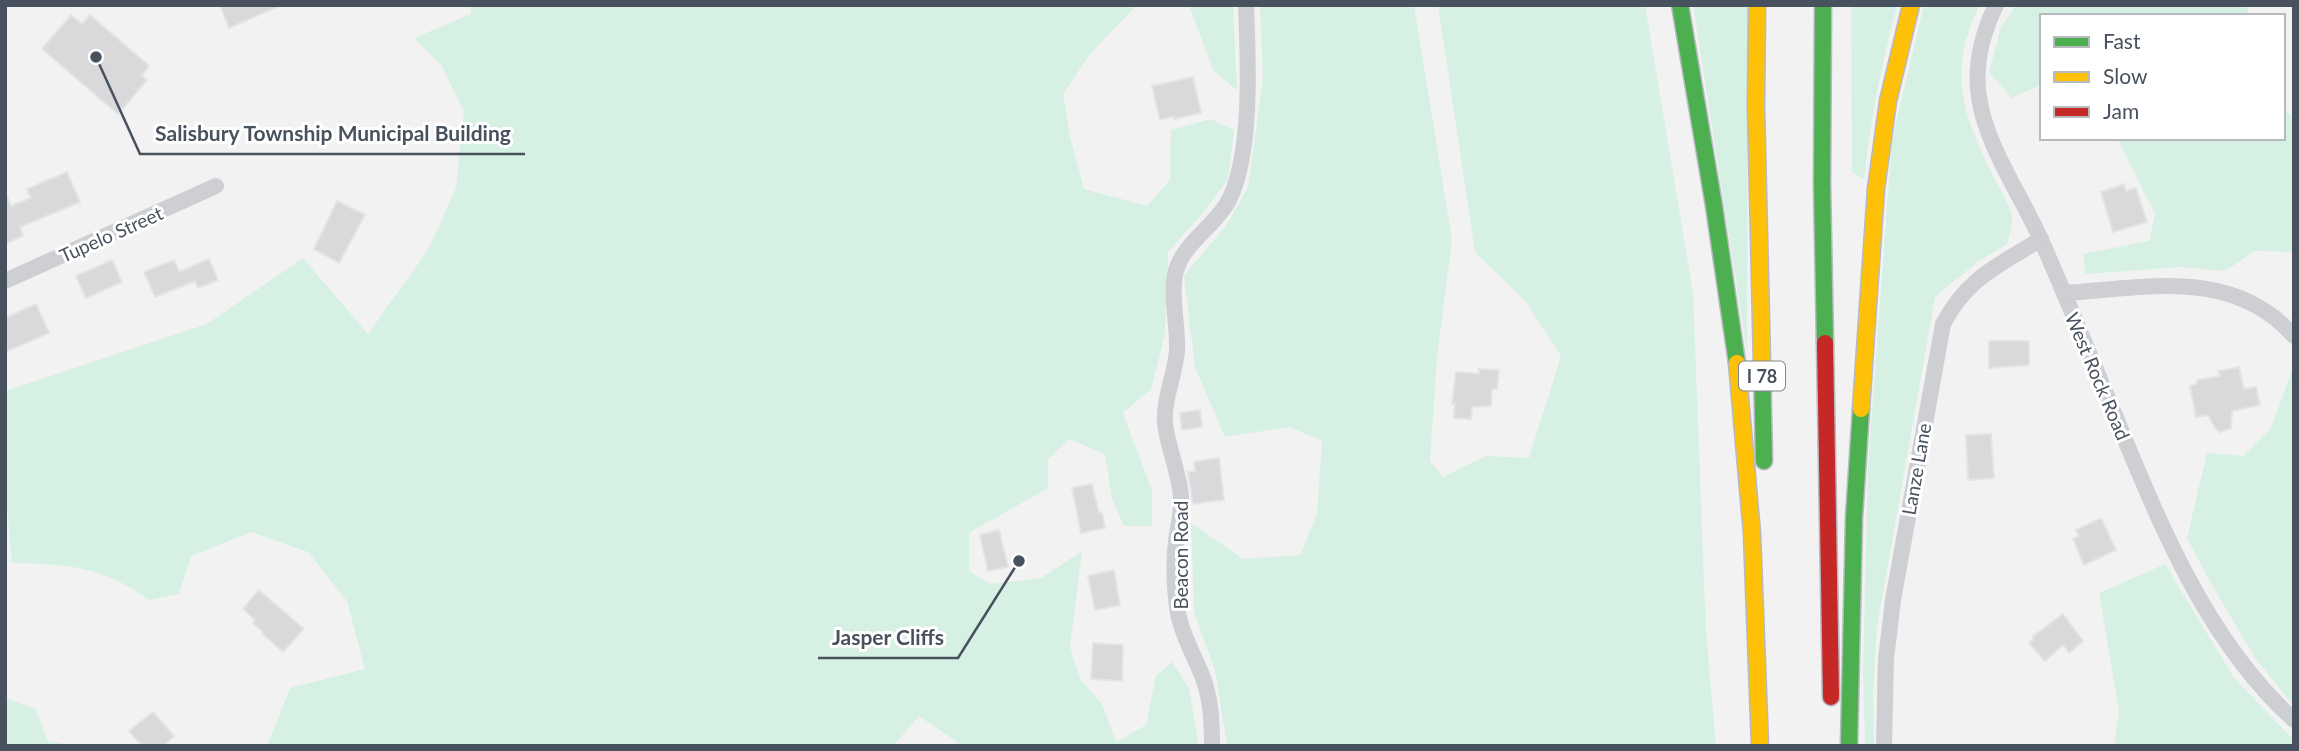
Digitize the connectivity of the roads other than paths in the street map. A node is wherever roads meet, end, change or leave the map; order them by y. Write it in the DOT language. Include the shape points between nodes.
graph roads {
  1 [pos="1246,5"];
  2 [pos="1680,5"];
  3 [pos="1757,5"];
  4 [pos="1823,5"];
  5 [pos="1911,5"];
  6 [pos="1996,5"];
  7 [pos="216,186"];
  8 [pos="2041,239"];
  9 [pos="5,281"];
  10 [pos="2064,293"];
  11 [pos="2294,337"];
  12 [pos="1832,718"];
  13 [pos="2294,720"];
  14 [pos="1212,746"];
  15 [pos="1760,746"];
  16 [pos="1770,746"];
  17 [pos="1849,746"];
  18 [pos="1884,746"];
  1 -- 14 [label="street, Beacon Road" via="1248,76 1237,182 1217,218 1176,268 1177,348 1165,407 1181,496 1178,612 1209,697"];
  2 -- 15 [label="highway" via="1724,268 1741,406 1756,597"];
  3 -- 16 [label="highway, I 78"];
  4 -- 12 [label="highway"];
  5 -- 17 [label="highway" via="1888,101 1876,189 1854,518"];
  6 -- 8 [label="street, West Rock Road" via="1980,48 1979,97 1992,140"];
  7 -- 9 [label="street, Tupelo Street"];
  8 -- 10 [label="street, West Rock Road"];
  8 -- 18 [label="street, Lanze Lane" via="1979,277 1943,324 1893,600"];
  10 -- 11 [label="street" via="2193,286 2222,291 2268,311"];
  10 -- 13 [label="street, West Rock Road" via="2149,497 2197,592 2234,653"];
}
